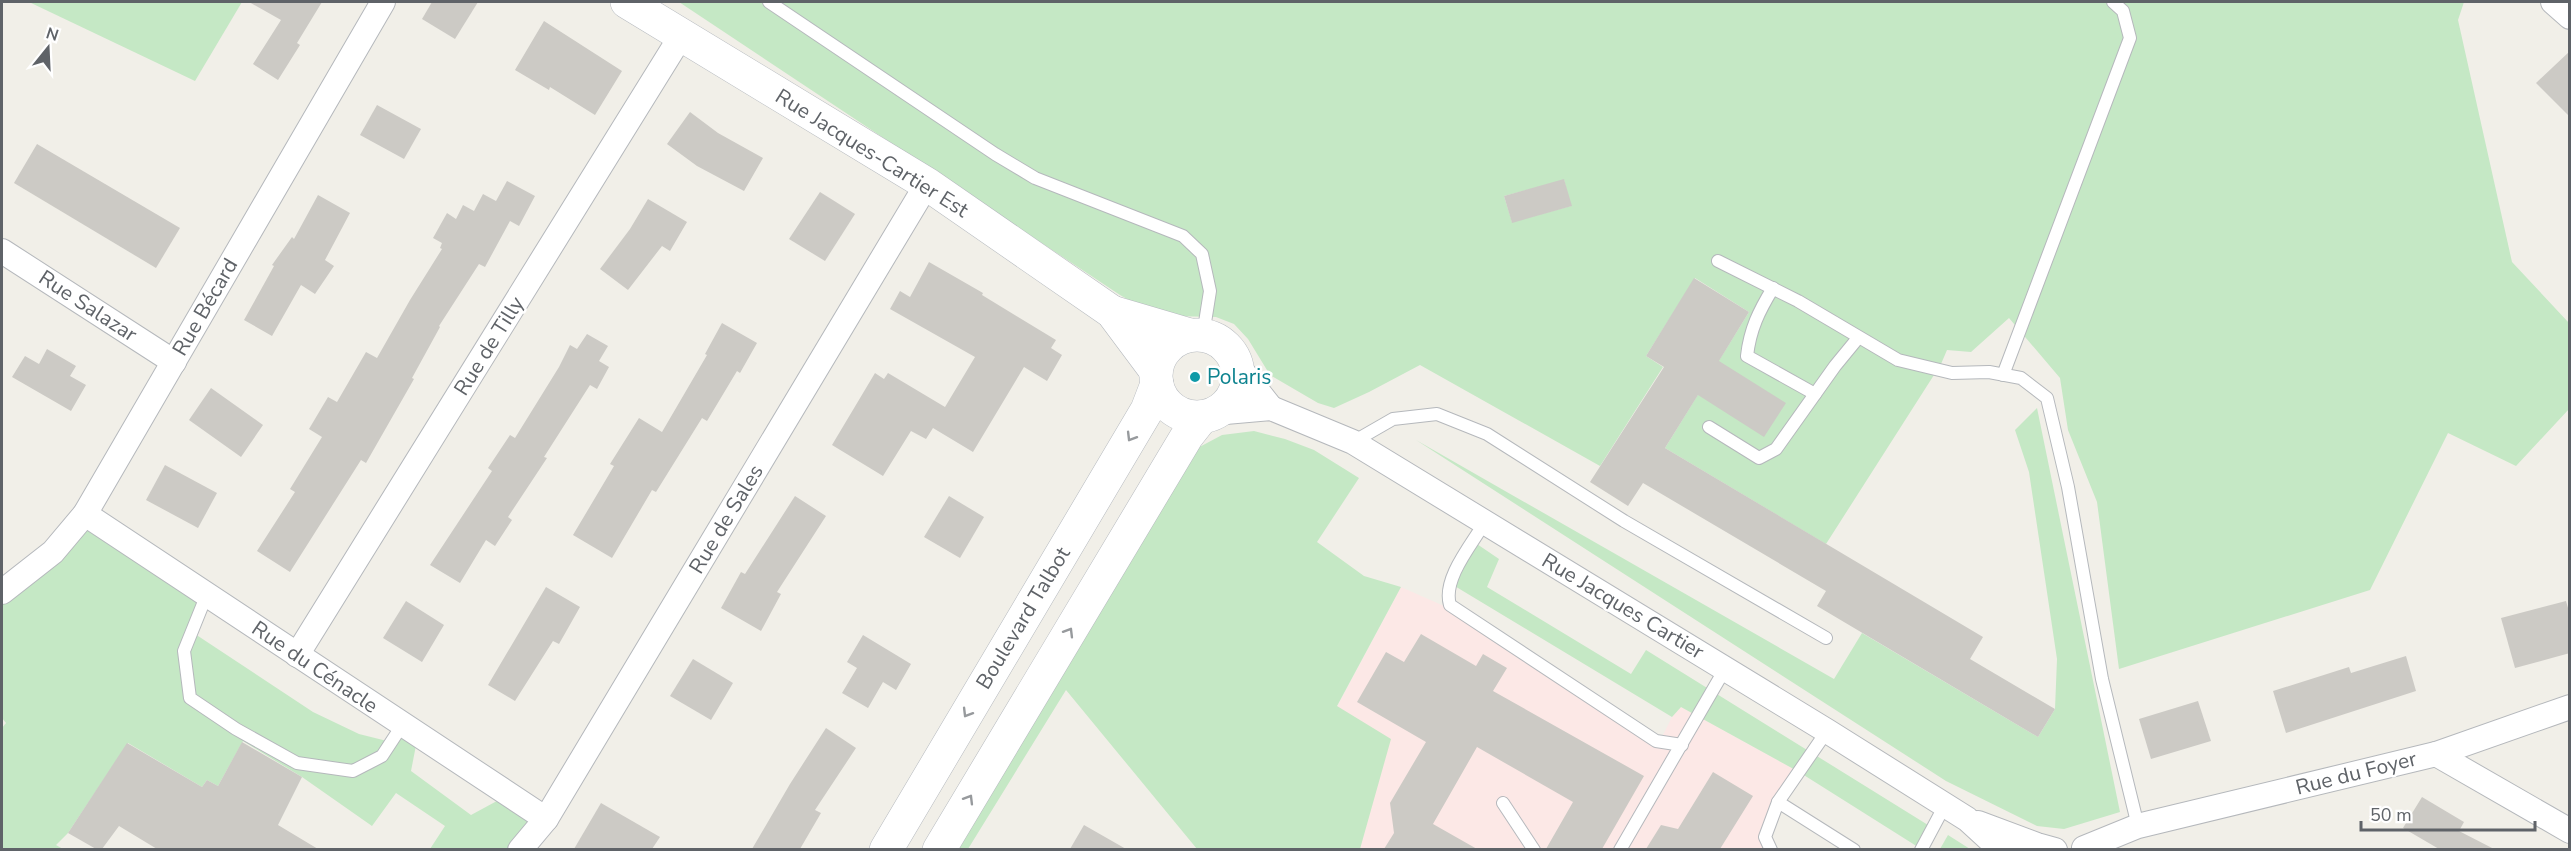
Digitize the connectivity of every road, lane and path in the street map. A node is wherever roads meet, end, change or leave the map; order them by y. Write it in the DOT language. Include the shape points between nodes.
graph roads {
  1 [pos="383,2"];
  2 [pos="627,2"];
  3 [pos="769,2"];
  4 [pos="2113,2"];
  5 [pos="2553,2"];
  6 [pos="2570,17"];
  7 [pos="681,36"];
  8 [pos="927,184"];
  9 [pos="2,251"];
  10 [pos="1718,261"];
  11 [pos="1773,288"];
  12 [pos="1112,312"];
  13 [pos="1197,335"];
  14 [pos="1858,338"];
  15 [pos="174,362"];
  16 [pos="1238,366"];
  17 [pos="2003,375"];
  18 [pos="1156,377"];
  19 [pos="1815,394"];
  20 [pos="1271,408"];
  21 [pos="1208,415"];
  22 [pos="1709,427"];
  23 [pos="1353,442"];
  24 [pos="85,514"];
  25 [pos="1485,522"];
  26 [pos="2,592"];
  27 [pos="207,594"];
  28 [pos="1826,638"];
  29 [pos="297,655"];
  30 [pos="1725,669"];
  31 [pos="2570,707"];
  32 [pos="403,724"];
  33 [pos="1827,731"];
  34 [pos="1682,745"];
  35 [pos="2436,754"];
  36 [pos="1778,802"];
  37 [pos="1503,803"];
  38 [pos="1945,805"];
  39 [pos="546,819"];
  40 [pos="1967,819"];
  41 [pos="2138,826"];
  42 [pos="2570,831"];
  43 [pos="520,849"];
  44 [pos="886,849"];
  45 [pos="939,849"];
  46 [pos="1534,849"];
  47 [pos="1620,849"];
  48 [pos="1771,849"];
  49 [pos="1854,849"];
  50 [pos="1920,849"];
  51 [pos="2001,849"];
  52 [pos="2055,849"];
  53 [pos="2078,849"];
  54 [pos="2123,849"];
  1 -- 15 [label="street, Rue Bécard"];
  2 -- 7 [label="main road, Rue Jacques-Cartier Est"];
  3 -- 13 [label="lane" via="1035,178 1183,236 1202,254 1210,291"];
  4 -- 17 [label="lane" via="2123,11 2130,38"];
  5 -- 6 [label="street"];
  7 -- 8 [label="main road, Rue Jacques-Cartier Est"];
  7 -- 29 [label="street, Rue de Tilly"];
  8 -- 12 [label="main road, Rue Jacques-Cartier Est"];
  8 -- 39 [label="street, Rue de Sales"];
  9 -- 15 [label="street, Rue Salazar"];
  10 -- 11 [label="lane"];
  11 -- 14 [label="lane"];
  11 -- 19 [label="lane" via="1757,313 1749,334 1747,356"];
  12 -- 13 [label="main road, Rue Jacques-Cartier Est"];
  12 -- 18 [label="main road, Rue Jacques-Cartier Est"];
  13 -- 16 [label="main road" via="1212,337 1225,346"];
  13 -- 18 [label="main road" via="1169,346 1161,355"];
  14 -- 17 [label="lane" via="1898,360 1952,373"];
  14 -- 19 [label="lane"];
  15 -- 24 [label="street, Rue Bécard"];
  16 -- 20 [label="street, Rue Jacques Cartier"];
  16 -- 21 [label="main road" via="1233,396"];
  17 -- 41 [label="lane" via="2021,378 2046,398 2068,487 2102,679"];
  18 -- 21 [label="main road" via="1161,396 1176,411"];
  18 -- 44 [label="main road, Boulevard Talbot, one-way" via="1147,410"];
  19 -- 22 [label="lane" via="1776,449 1759,458"];
  20 -- 21 [label="street, Rue Jacques Cartier"];
  20 -- 23 [label="street, Rue Jacques Cartier"];
  45 -- 21 [label="main road, one-way" via="1187,436"];
  23 -- 25 [label="street, Rue Jacques Cartier"];
  23 -- 28 [label="lane" via="1393,418 1437,414 1487,434 1624,521"];
  24 -- 26 [label="street, Rue Bécard" via="53,552"];
  24 -- 27 [label="street, Rue du Cénacle"];
  25 -- 30 [label="street, Rue Jacques Cartier"];
  25 -- 34 [label="lane" via="1451,579 1446,594 1450,605 1656,741"];
  27 -- 29 [label="street, Rue du Cénacle"];
  27 -- 32 [label="lane" via="184,651 190,698 236,729 297,763 353,771 382,756"];
  29 -- 32 [label="street, Rue du Cénacle"];
  30 -- 33 [label="street, Rue Jacques Cartier"];
  30 -- 34 [label="lane"];
  31 -- 35 [label="street, Rue du Foyer"];
  32 -- 39 [label="street, Rue du Cénacle"];
  33 -- 36 [label="lane"];
  33 -- 38 [label="street, Rue Jacques Cartier"];
  34 -- 47 [label="lane"];
  35 -- 41 [label="street, Rue du Foyer"];
  35 -- 42 [label="street"];
  36 -- 48 [label="lane" via="1765,837"];
  36 -- 49 [label="lane"];
  37 -- 46 [label="lane"];
  38 -- 40 [label="street, Rue Jacques Cartier"];
  38 -- 50 [label="lane"];
  39 -- 43 [label="street, Rue de Sales"];
  40 -- 51 [label="street, Rue Jacques Cartier"];
  40 -- 52 [label="street, Rue Jacques Cartier"];
  41 -- 53 [label="street, Rue du Foyer"];
  41 -- 54 [label="street"];
}
